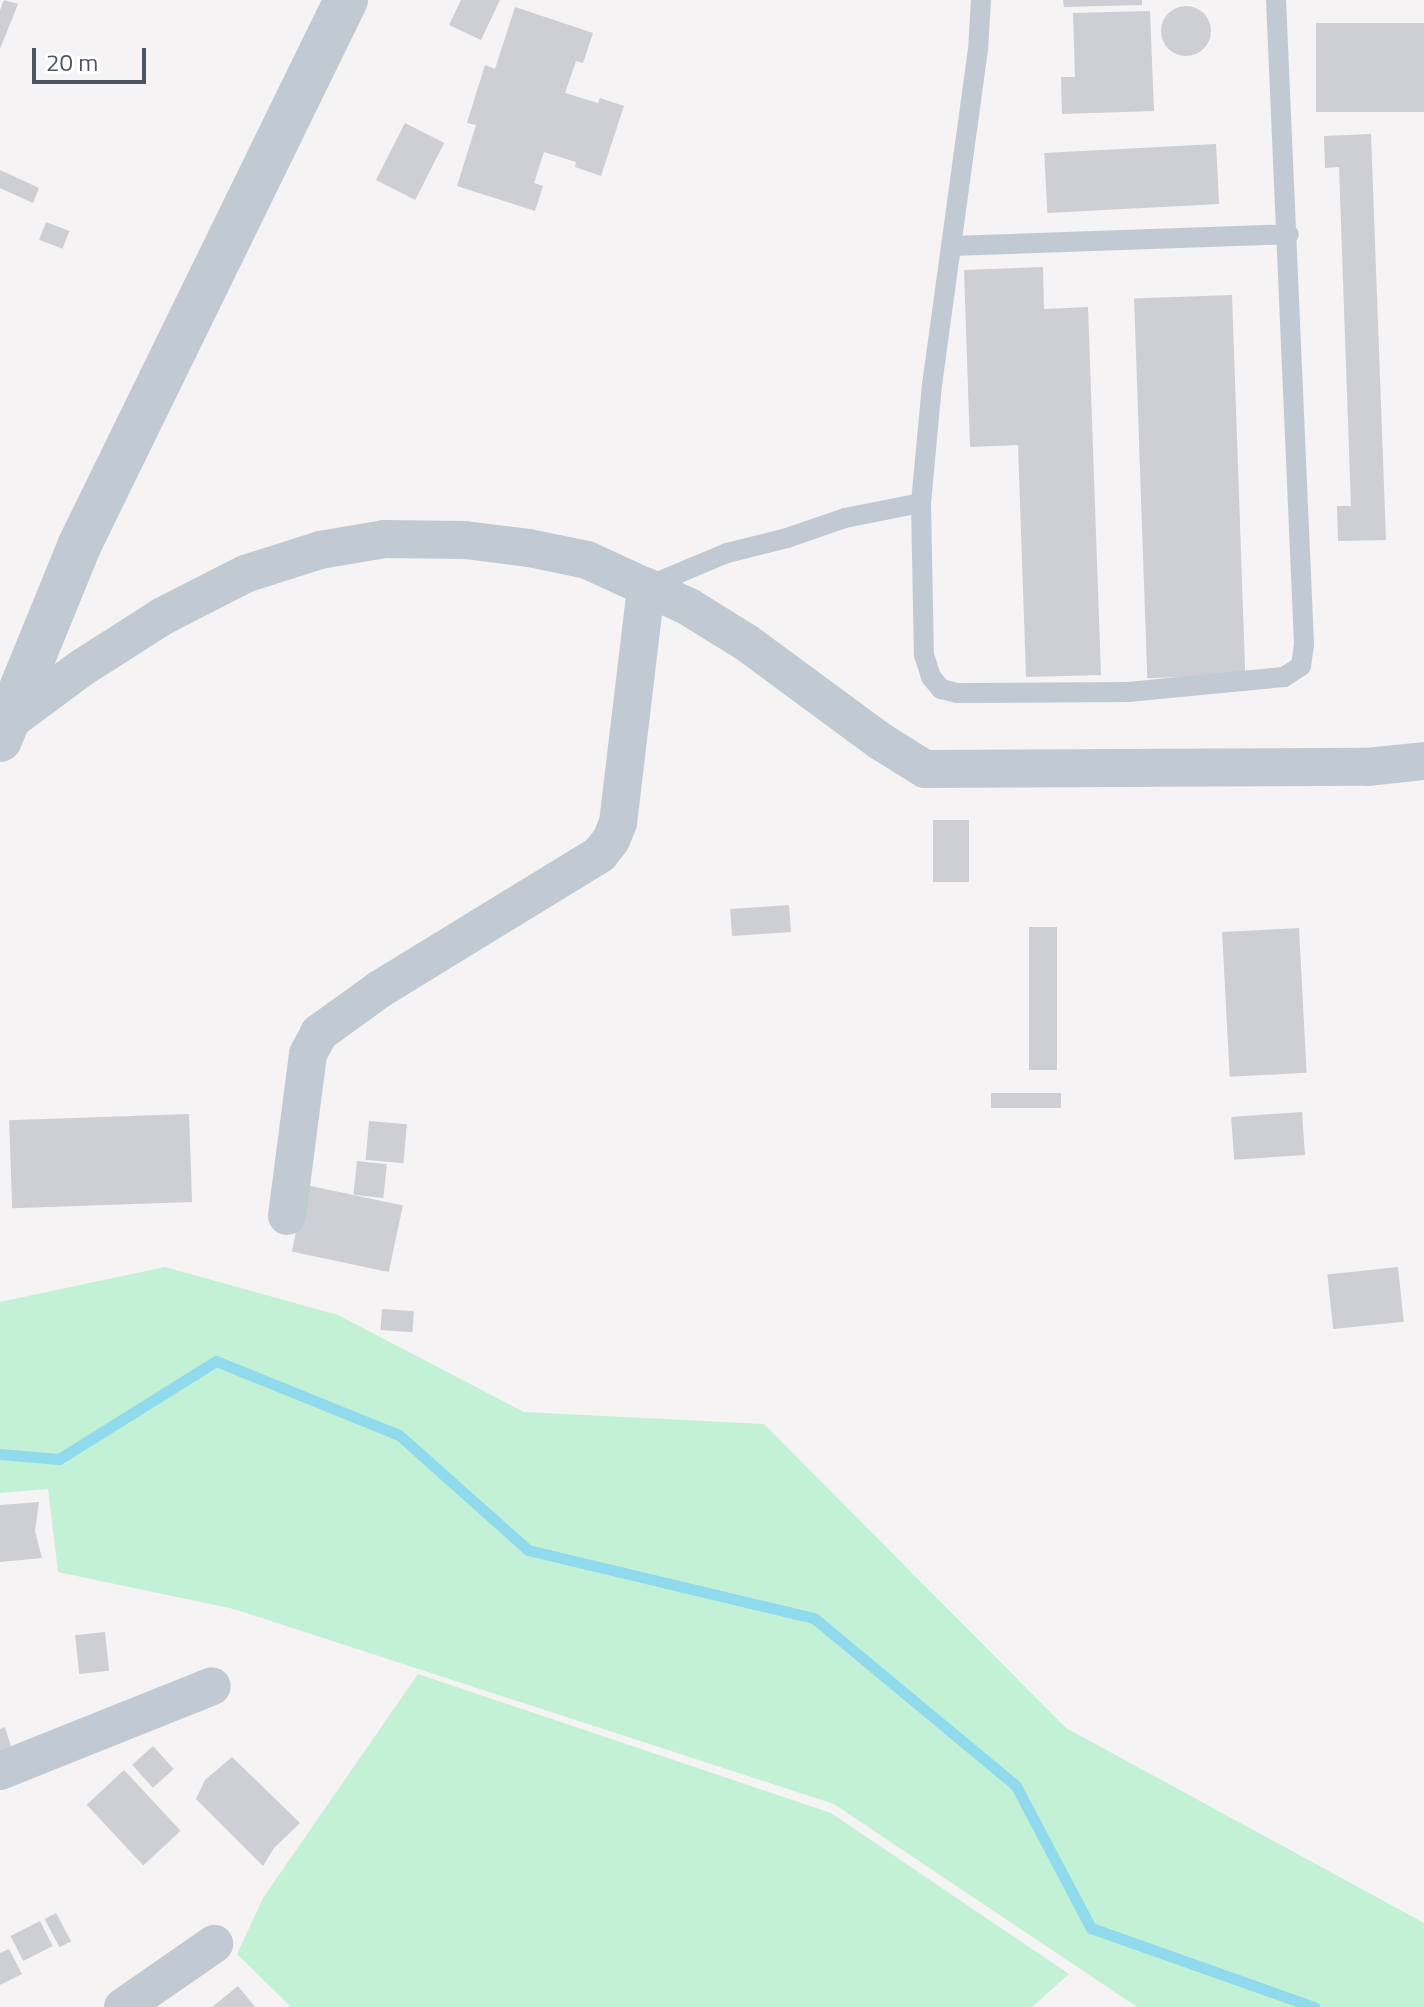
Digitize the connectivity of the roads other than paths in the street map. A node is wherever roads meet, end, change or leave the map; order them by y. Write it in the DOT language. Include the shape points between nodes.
graph roads {
  1 [pos="346,0"];
  2 [pos="981,0"];
  3 [pos="1276,0"];
  4 [pos="1289,234"];
  5 [pos="953,246"];
  6 [pos="921,503"];
  7 [pos="646,587"];
  8 [pos="3,732"];
  9 [pos="1424,761"];
  10 [pos="287,1216"];
  11 [pos="212,1686"];
  12 [pos="0,1771"];
  13 [pos="214,1944"];
  14 [pos="123,2007"];
  1 -- 8 [label="street" via="79,546"];
  2 -- 5 [label="lane"];
  3 -- 4 [label="lane"];
  4 -- 5 [label="lane"];
  4 -- 6 [label="lane" via="1301,666 1284,677 1128,692 941,689 924,655"];
  5 -- 6 [label="lane"];
  6 -- 7 [label="lane" via="845,518 727,553"];
  7 -- 8 [label="street" via="587,560 465,540 385,539 320,550 245,574 163,616 80,669"];
  7 -- 9 [label="street" via="747,643 925,769 1367,767"];
  7 -- 10 [label="street" via="618,823 611,840 600,854 380,989 319,1033 308,1054"];
  11 -- 12 [label="street"];
  13 -- 14 [label="street"];
}
